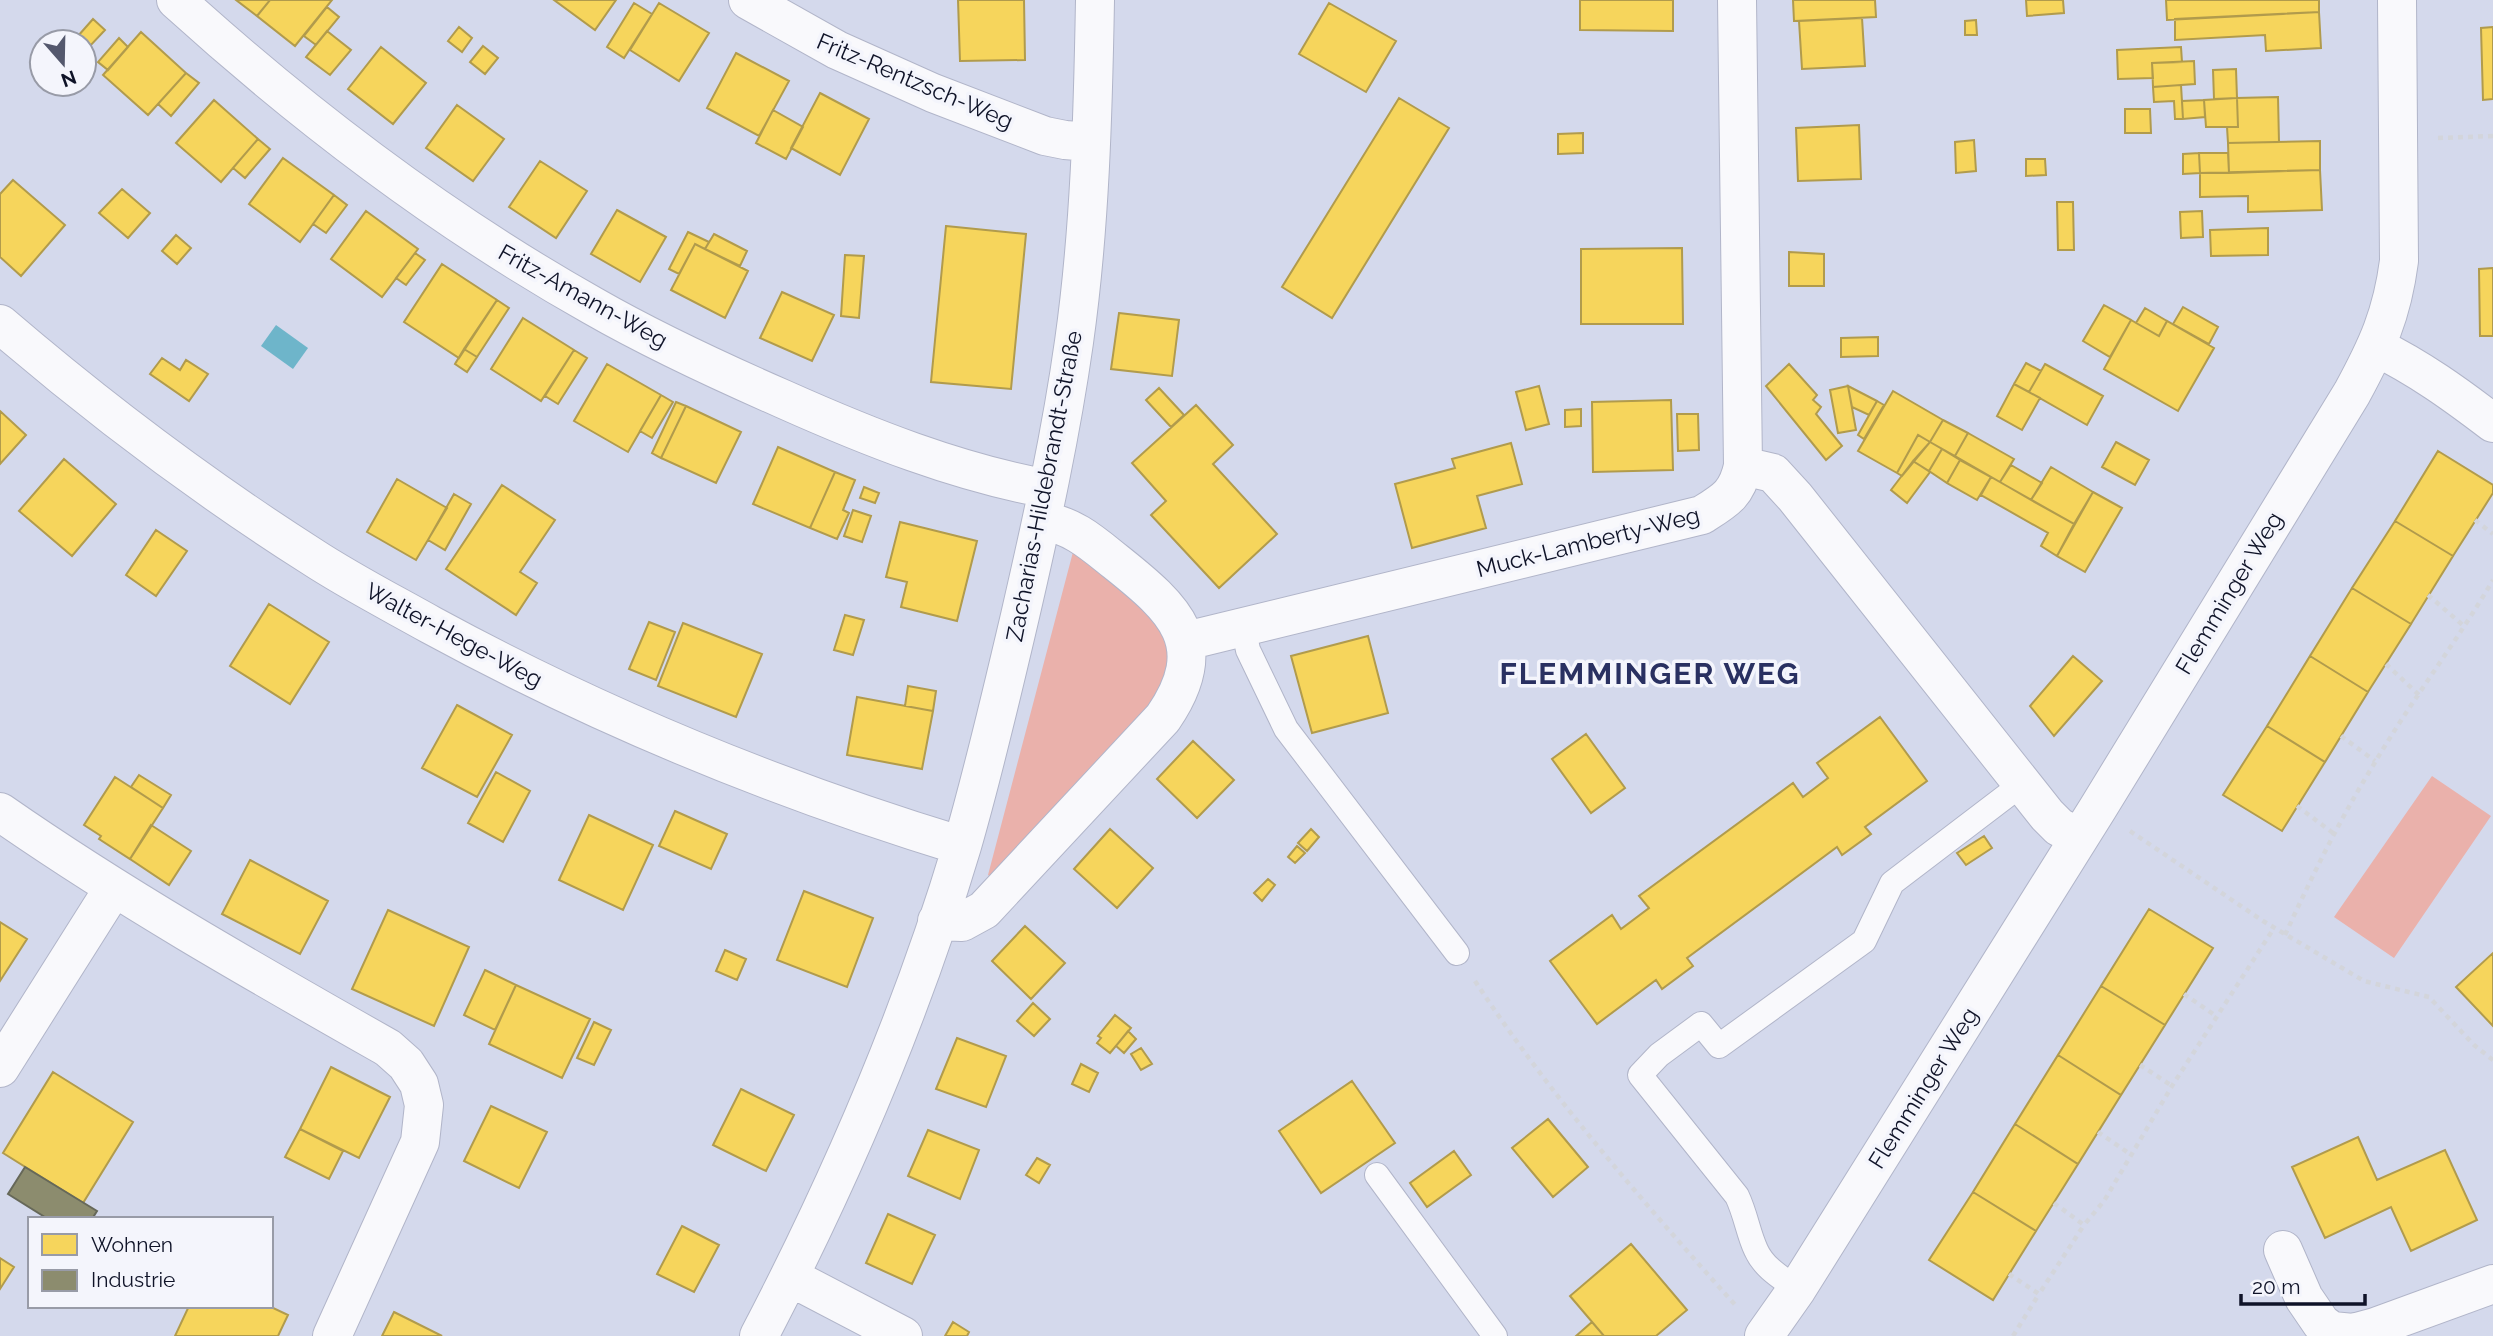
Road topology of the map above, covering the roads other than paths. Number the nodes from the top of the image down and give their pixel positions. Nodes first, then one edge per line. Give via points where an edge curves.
1 (176, 0) edge
2 (748, 0) edge
3 (1095, 0) edge
4 (1737, 0) edge
5 (2397, 0) edge
6 (1090, 142) junction
7 (0, 324) edge
8 (2376, 347) junction
9 (2493, 423) edge
10 (1743, 466) junction
11 (1045, 505) junction
12 (1243, 626) junction
13 (1186, 641) junction
14 (2022, 784) junction
15 (0, 812) edge
16 (2089, 823) junction
17 (962, 846) junction
18 (113, 889) junction
19 (937, 921) junction
20 (1457, 953) road end
21 (0, 1068) edge
22 (1377, 1175) dead end
23 (2283, 1250) dead end
24 (790, 1278) junction
25 (2493, 1284) edge
26 (1797, 1289) junction
27 (1754, 1326) edge
28 (332, 1336) edge
29 (760, 1336) edge
30 (902, 1336) edge
31 (1495, 1336) edge

1 - 11 street, Fritz-Amann-Weg via 303,109 389,175 470,232 594,307 726,374 848,428 993,478
2 - 6 street, Fritz-Rentzsch-Weg via 837,50 933,93 1045,136
3 - 6 street, Zacharias-Hildebrandt-Straße
4 - 10 street, Muck-Lamberty-Weg
5 - 8 street, Flemminger Weg via 2399,261 2393,302
6 - 11 street, Zacharias-Hildebrandt-Straße via 1074,341
7 - 17 street, Walter-Hege-Weg via 109,415 247,514 312,557 458,640 690,750
8 - 9 street via 2438,381
8 - 16 street, Flemminger Weg
10 - 12 street, Muck-Lamberty-Weg via 1728,499 1702,516
10 - 14 street via 1773,473 1795,497
11 - 13 street via 1061,524 1081,534 1141,582 1178,621
11 - 17 street, Zacharias-Hildebrandt-Straße
12 - 13 street, Muck-Lamberty-Weg
12 - 20 lane via 1248,650 1286,729
13 - 19 street via 1185,681 1163,718 984,910 962,922
14 - 16 street via 2059,827
14 - 26 lane via 1892,883 1864,941 1719,1046 1700,1024 1640,1075 1737,1196 1757,1253
15 - 18 street
16 - 26 street, Flemminger Weg
17 - 19 street, Zacharias-Hildebrandt-Straße
18 - 21 street
18 - 28 street via 388,1048 419,1084 424,1105 420,1142
19 - 24 street, Zacharias-Hildebrandt-Straße via 859,1129
22 - 31 lane
23 - 25 street via 2304,1298 2332,1331 2353,1333 2375,1327
24 - 29 street, Zacharias-Hildebrandt-Straße
24 - 30 street
26 - 27 street, Flemminger Weg

